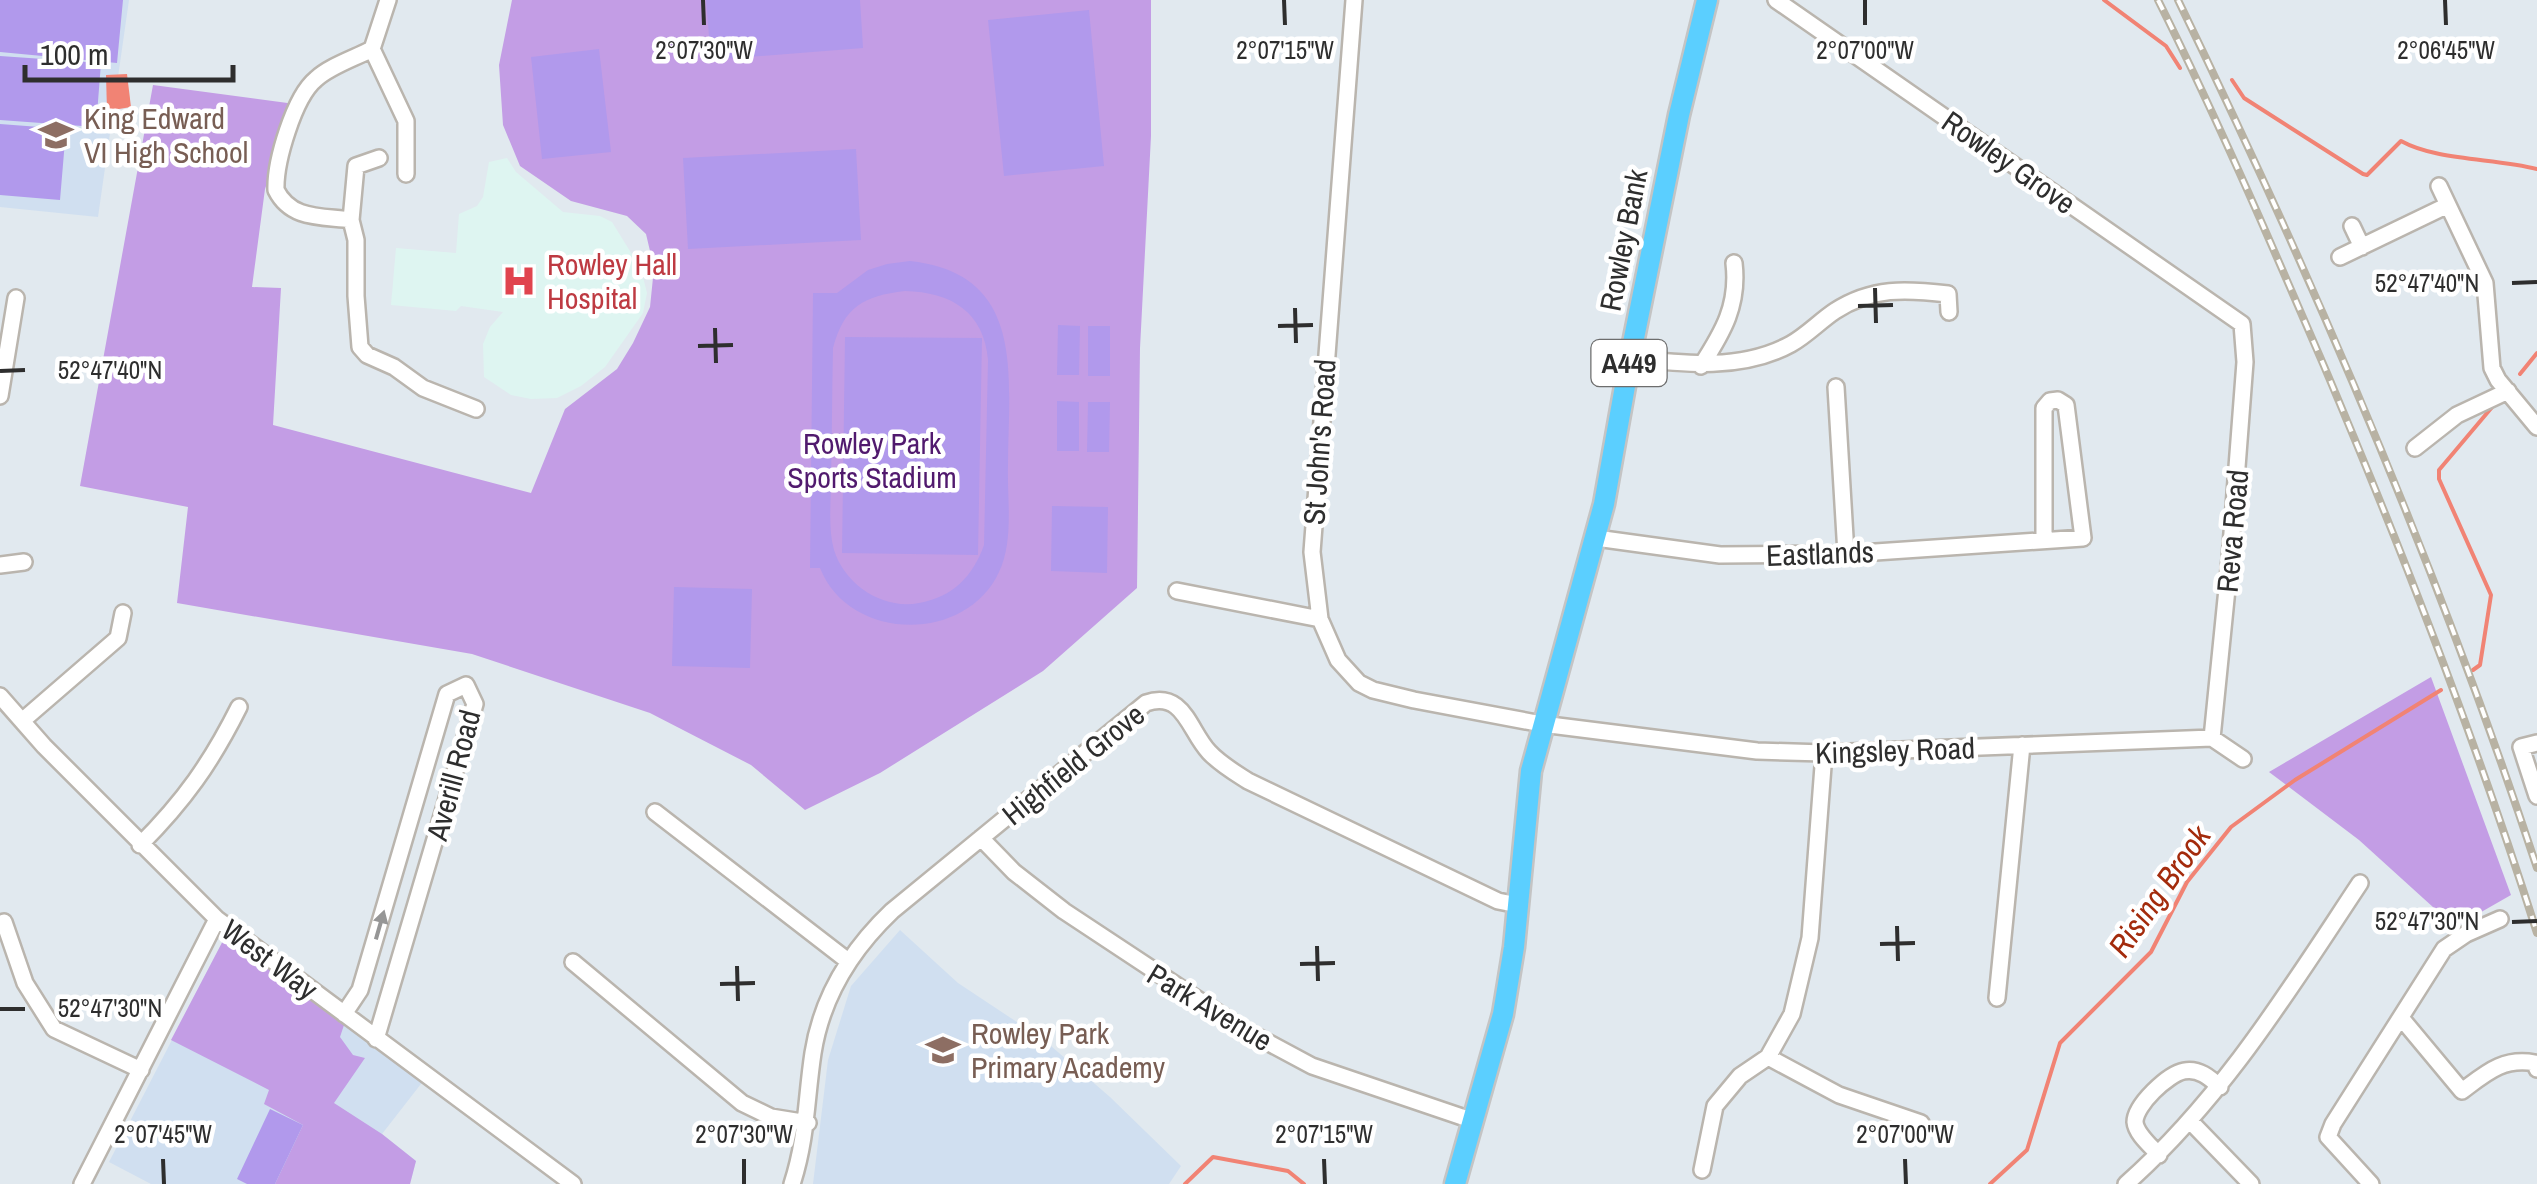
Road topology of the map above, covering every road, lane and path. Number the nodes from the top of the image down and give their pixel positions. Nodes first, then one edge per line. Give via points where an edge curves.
1 (388, 0) edge
2 (1354, 0) edge
3 (1708, 0) edge
4 (1776, 0) edge
5 (372, 49) junction
6 (379, 158) dead end
7 (406, 174) dead end
8 (2439, 186) dead end
9 (2448, 205) junction
10 (351, 220) junction
11 (2352, 226) dead end
12 (2362, 247) junction
13 (2340, 257) dead end
14 (1734, 263) dead end
15 (16, 298) dead end
16 (1949, 312) dead end
17 (6, 324) edge
18 (2242, 324) joint
19 (1630, 358) junction
20 (1701, 366) junction
21 (1836, 387) dead end
22 (2508, 391) junction
23 (0, 396) edge
24 (476, 409) dead end
25 (2537, 427) edge
26 (2416, 448) dead end
27 (1596, 538) junction
28 (2044, 540) junction
29 (1846, 554) junction
30 (24, 562) dead end
31 (0, 565) edge
32 (1177, 591) dead end
33 (123, 612) dead end
34 (1320, 619) junction
35 (0, 696) edge
36 (239, 707) dead end
37 (22, 720) junction
38 (1542, 724) junction
39 (2212, 738) junction
40 (2537, 743) edge
41 (2022, 746) junction
42 (1824, 753) junction
43 (2243, 759) dead end
44 (2537, 796) edge
45 (655, 812) dead end
46 (981, 838) junction
47 (140, 845) junction
48 (2360, 882) dead end
49 (1518, 905) junction
50 (217, 919) junction
51 (2500, 919) dead end
52 (4, 922) dead end
53 (848, 961) junction
54 (573, 962) dead end
55 (1998, 998) dead end
56 (344, 1014) junction
57 (2402, 1019) junction
58 (376, 1039) junction
59 (1768, 1057) junction
60 (2537, 1069) edge
61 (141, 1070) junction
62 (2220, 1086) junction
63 (1471, 1120) junction
64 (808, 1122) junction
65 (1921, 1122) dead end
66 (2191, 1122) junction
67 (2159, 1155) junction
68 (1702, 1170) dead end
69 (571, 1183) edge
70 (82, 1184) edge
71 (792, 1184) edge
72 (1455, 1184) edge
73 (2126, 1184) edge
74 (2251, 1184) edge
75 (2371, 1184) edge

1 - 5 street
2 - 34 street, St John's Road via 1312,524
3 - 19 highway, Rowley Bank / A449
4 - 18 street, Rowley Grove
5 - 7 street via 406,122
5 - 10 street via 316,78 299,103 276,175 276,190 290,210
6 - 10 street via 356,166
8 - 9 street
9 - 12 street
9 - 22 street via 2485,283 2492,368
10 - 24 street via 360,347 423,388
11 - 12 street
12 - 13 street
14 - 20 street via 1728,324
15 - 17 street
16 - 20 street via 1948,294 1874,292 1791,344
17 - 23 street
18 - 39 street, Reva Road via 2245,362
19 - 20 street
19 - 27 highway, Rowley Bank / A449
21 - 29 street
22 - 25 street
22 - 26 street via 2457,415
27 - 29 street, Eastlands via 1720,555
27 - 38 highway, Rowley Bank / A449
28 - 28 street, Eastlands via 2044,408 2058,400 2066,406 2083,538
28 - 29 street, Eastlands
30 - 31 street
32 - 34 street
33 - 37 street via 118,638
34 - 38 street, St John's Road via 1338,660 1372,690
35 - 37 street, West Way
36 - 47 street via 179,806
37 - 47 street, West Way
38 - 42 street, Kingsley Road via 1696,745
38 - 49 highway, A449
39 - 41 street, Kingsley Road
39 - 43 street
40 - 44 street via 2521,747
41 - 42 street, Kingsley Road
41 - 55 street
42 - 59 street via 1810,938 1792,1014
45 - 53 street
46 - 49 street, Highfield Grove via 1146,703 1162,700 1183,710 1212,755 1248,782
46 - 53 street, Highfield Grove via 892,911
46 - 63 street, Park Avenue via 1064,911 1241,1028 1312,1066
47 - 50 street, West Way
48 - 62 street
49 - 63 highway, A449 via 1503,1014
50 - 56 street, West Way
50 - 61 street
51 - 57 street via 2444,949
52 - 61 street via 25,983 54,1029
53 - 64 street, Highfield Grove via 818,1029
54 - 64 street via 742,1102 761,1114
56 - 58 street, West Way
56 -> 58 street, Averill Road via 360,990 447,694 466,685 476,704
57 - 60 street via 2462,1091 2509,1061
57 - 75 street via 2328,1137
58 - 69 street, West Way
59 - 65 street via 1839,1095
59 - 68 street via 1740,1076 1715,1106
61 - 70 street
62 - 66 street
62 - 67 street via 2187,1070 2139,1108 2137,1130
63 - 72 highway, A449
64 - 71 street, Highfield Grove
66 - 67 street
66 - 74 street
67 - 73 street

